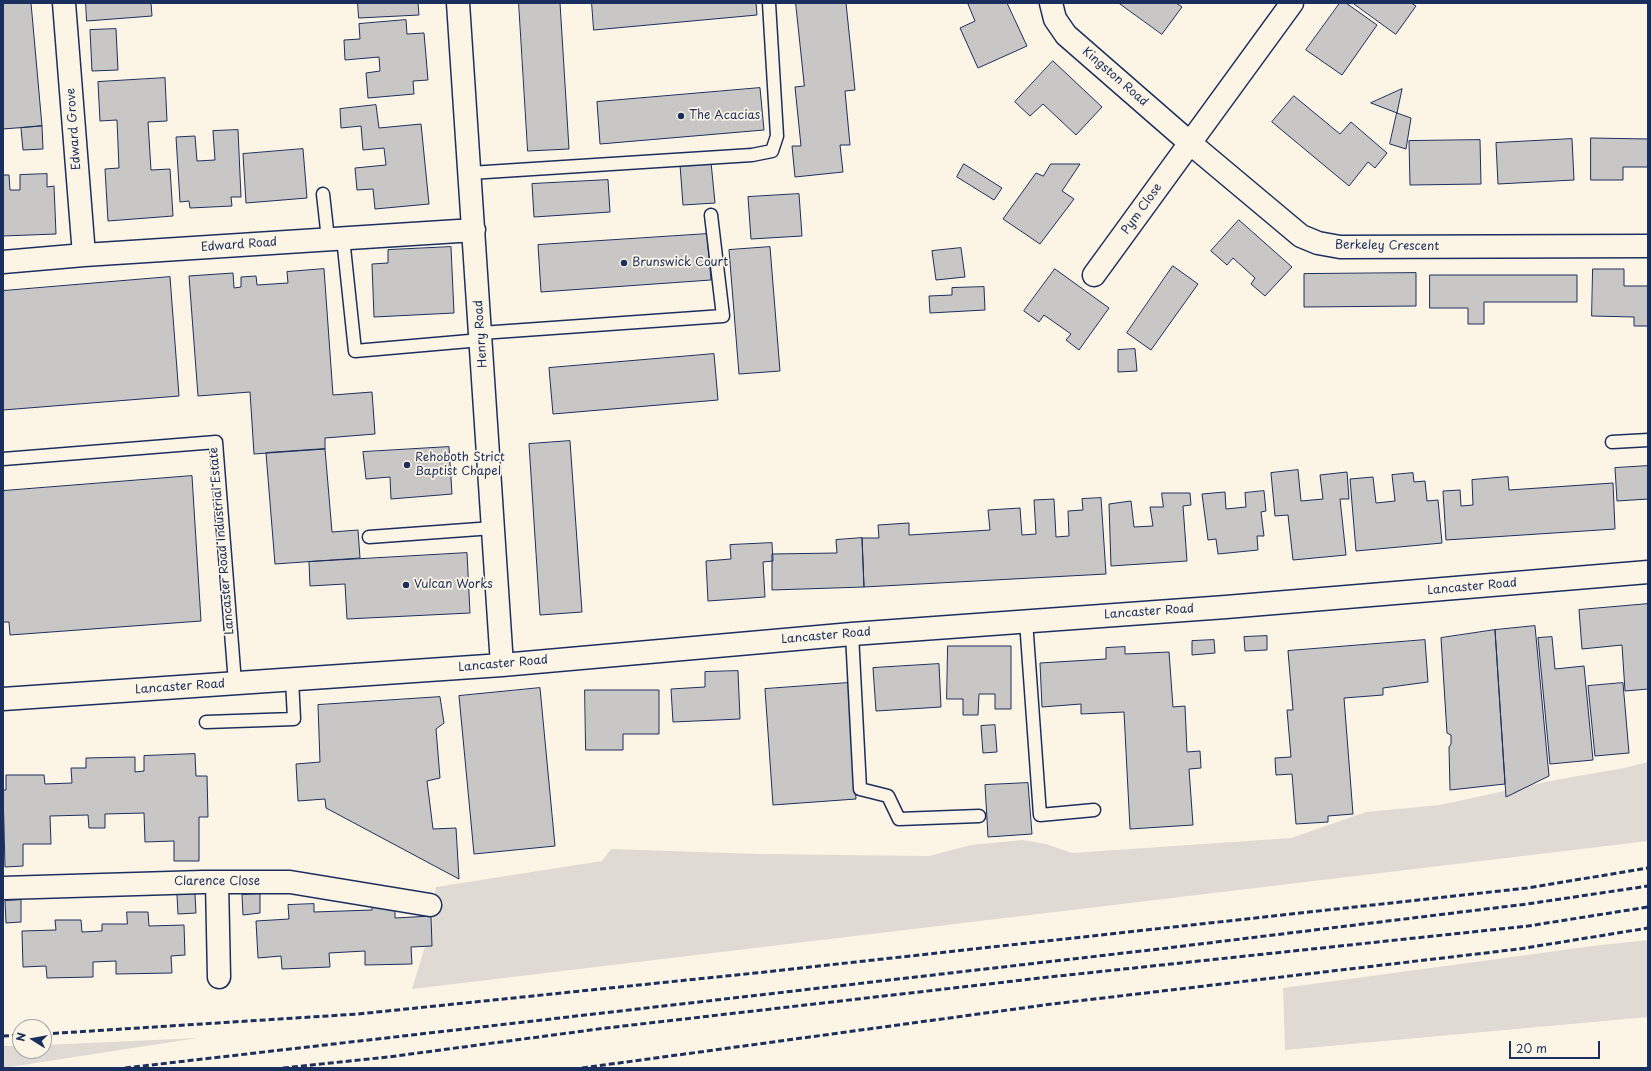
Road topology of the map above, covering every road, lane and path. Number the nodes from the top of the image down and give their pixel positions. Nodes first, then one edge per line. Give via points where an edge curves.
1 (64, 3) edge
2 (458, 3) edge
3 (769, 3) edge
4 (1051, 3) edge
5 (1292, 3) edge
6 (1190, 143) junction
7 (470, 173) junction
8 (324, 194) dead end
9 (712, 215) dead end
10 (474, 230) junction
11 (335, 239) junction
12 (1648, 246) edge
13 (84, 255) junction
14 (3, 262) edge
15 (1094, 275) dead end
16 (481, 336) junction
17 (1648, 440) edge
18 (1612, 442) dead end
19 (3, 459) edge
20 (493, 528) junction
21 (369, 537) dead end
22 (1648, 572) edge
23 (1026, 621) junction
24 (852, 634) junction
25 (502, 665) junction
26 (292, 680) junction
27 (235, 683) junction
28 (3, 699) edge
29 (206, 722) dead end
30 (1094, 810) dead end
31 (980, 816) dead end
32 (217, 882) junction
33 (3, 888) edge
34 (430, 905) dead end
35 (219, 977) dead end

1 - 13 street, Edward Grove
2 - 7 street, Henry Road
3 - 7 lane via 777,136 772,151 752,155
4 - 6 street, Kingston Road via 1055,19 1066,35
5 - 6 street
6 - 12 street, Berkeley Crescent via 1301,236 1318,244 1340,247
6 - 15 street, Pym Close
7 - 10 street, Henry Road
8 - 11 lane
9 - 16 lane via 723,316
10 - 11 street, Edward Road
10 - 16 street, Henry Road
11 - 13 street, Edward Road
11 - 16 lane via 355,351
13 - 14 street, Edward Road
16 - 20 street, Henry Road
17 - 18 lane
19 - 27 lane, Lancaster Road Industrial Estate via 216,442
20 - 21 lane
20 - 25 street, Henry Road
22 - 23 street, Lancaster Road
23 - 24 street, Lancaster Road
23 - 30 lane via 1040,815
24 - 25 street, Lancaster Road
24 - 31 lane via 860,789 888,796 900,819
25 - 26 street, Lancaster Road
26 - 27 street, Lancaster Road
26 - 29 lane via 294,719
27 - 28 street, Lancaster Road
32 - 33 street, Clarence Close
32 - 34 street, Clarence Close via 290,882
32 - 35 street

